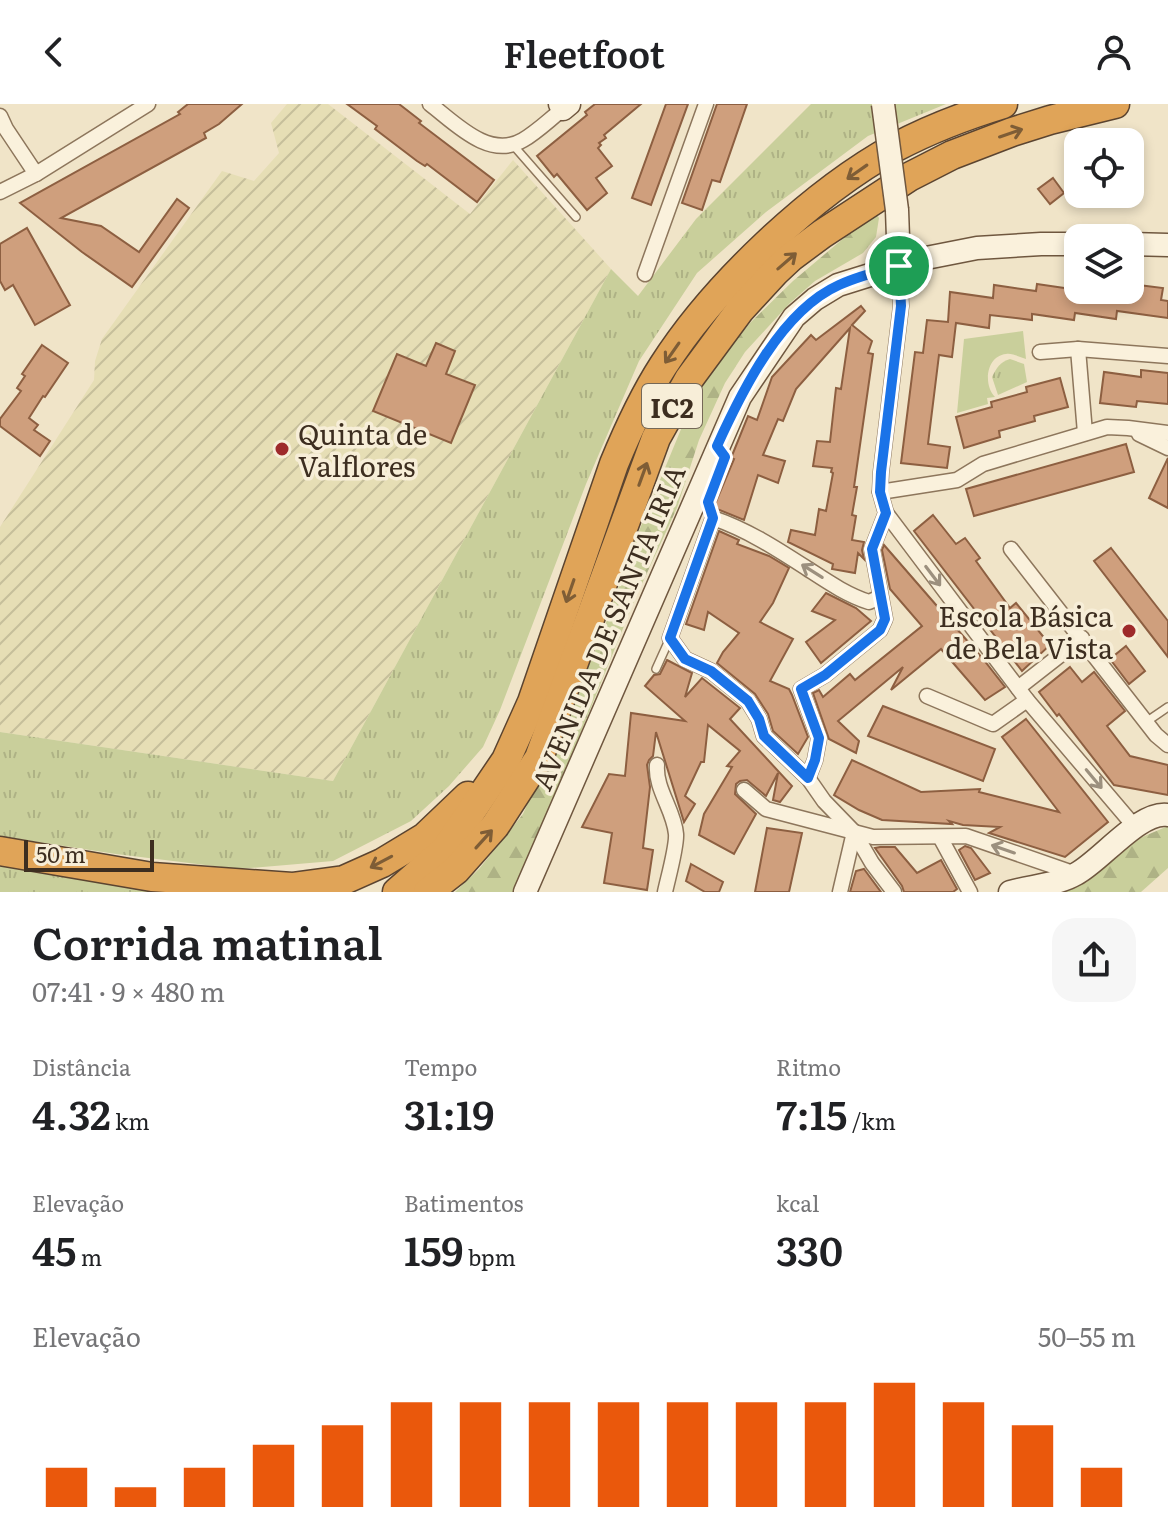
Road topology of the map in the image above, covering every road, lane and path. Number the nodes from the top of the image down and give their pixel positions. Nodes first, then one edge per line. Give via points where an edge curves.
1 (148, 104) edge
2 (430, 104) edge
3 (706, 104) edge
4 (883, 104) edge
5 (1003, 104) edge
6 (1115, 104) edge
7 (564, 106) edge
8 (0, 116) edge
9 (513, 145) junction
10 (36, 174) junction
11 (0, 192) edge
12 (576, 217) dead end
13 (1064, 244) edge
14 (1144, 244) edge
15 (1168, 245) edge
16 (899, 266) junction
17 (645, 274) dead end
18 (1078, 349) junction
19 (1040, 352) dead end
20 (1168, 356) edge
21 (1128, 428) junction
22 (1085, 433) junction
23 (1168, 433) edge
24 (717, 446) junction
25 (1168, 448) edge
26 (880, 492) junction
27 (886, 513) junction
28 (713, 518) junction
29 (1011, 549) dead end
30 (880, 597) junction
31 (1082, 638) junction
32 (674, 645) junction
33 (656, 669) dead end
34 (1022, 694) junction
35 (927, 696) dead end
36 (1168, 707) edge
37 (1146, 722) junction
38 (1168, 745) edge
39 (506, 760) junction
40 (657, 765) dead end
41 (808, 778) junction
42 (744, 790) dead end
43 (1164, 814) edge
44 (1135, 827) junction
45 (854, 832) junction
46 (940, 837) junction
47 (0, 851) edge
48 (1076, 874) junction
49 (397, 892) edge
50 (428, 892) edge
51 (525, 892) edge
52 (665, 892) edge
53 (840, 892) edge
54 (894, 892) edge
55 (970, 892) edge
56 (1010, 892) edge

1 - 10 street
2 - 9 street via 479,140
3 - 17 street
4 - 16 main road, bridge
5 -> 39 highway, IC2 via 924,133 855,172 782,230 682,339 623,441 532,702
50 -> 6 highway, IC2 via 495,826 539,758 656,438 716,339 750,299 808,243 933,164 1037,124
7 - 9 street
8 - 10 street
9 - 12 lane
10 - 11 street
13 - 16 main road, AVENIDA DE SANTA IRIA via 961,250
14 - 15 main road
16 - 24 main road, AVENIDA DE SANTA IRIA via 838,285 794,317 740,397
16 - 26 street via 901,306
18 - 19 street
18 - 20 street
18 - 22 street
21 - 22 street
21 - 23 street
21 - 25 street
22 - 26 street via 983,464 957,480
24 - 28 lane via 725,457 708,502
24 - 51 main road, AVENIDA DE SANTA IRIA
26 - 27 street
27 - 30 street via 872,549
27 -> 34 street
30 -> 28 street via 869,602 851,596 737,526
28 - 32 street
29 - 31 street
30 - 41 street via 885,619 880,630 801,689 819,738
31 - 34 street
31 - 37 street
32 - 33 lane
32 - 41 street via 685,659 711,671 748,701 764,736
34 - 35 street via 993,724
34 -> 44 street
36 - 37 lane
37 - 38 street
39 -> 47 highway via 425,837 344,880 292,887 152,877
39 - 49 highway, IC2 via 445,850
40 - 52 street via 676,834
41 - 45 street
42 - 45 street via 766,809
43 - 44 main road
44 - 48 main road
45 - 46 street
45 - 53 street
45 - 54 street
48 -> 46 street via 966,836
46 - 55 street
48 - 56 main road

